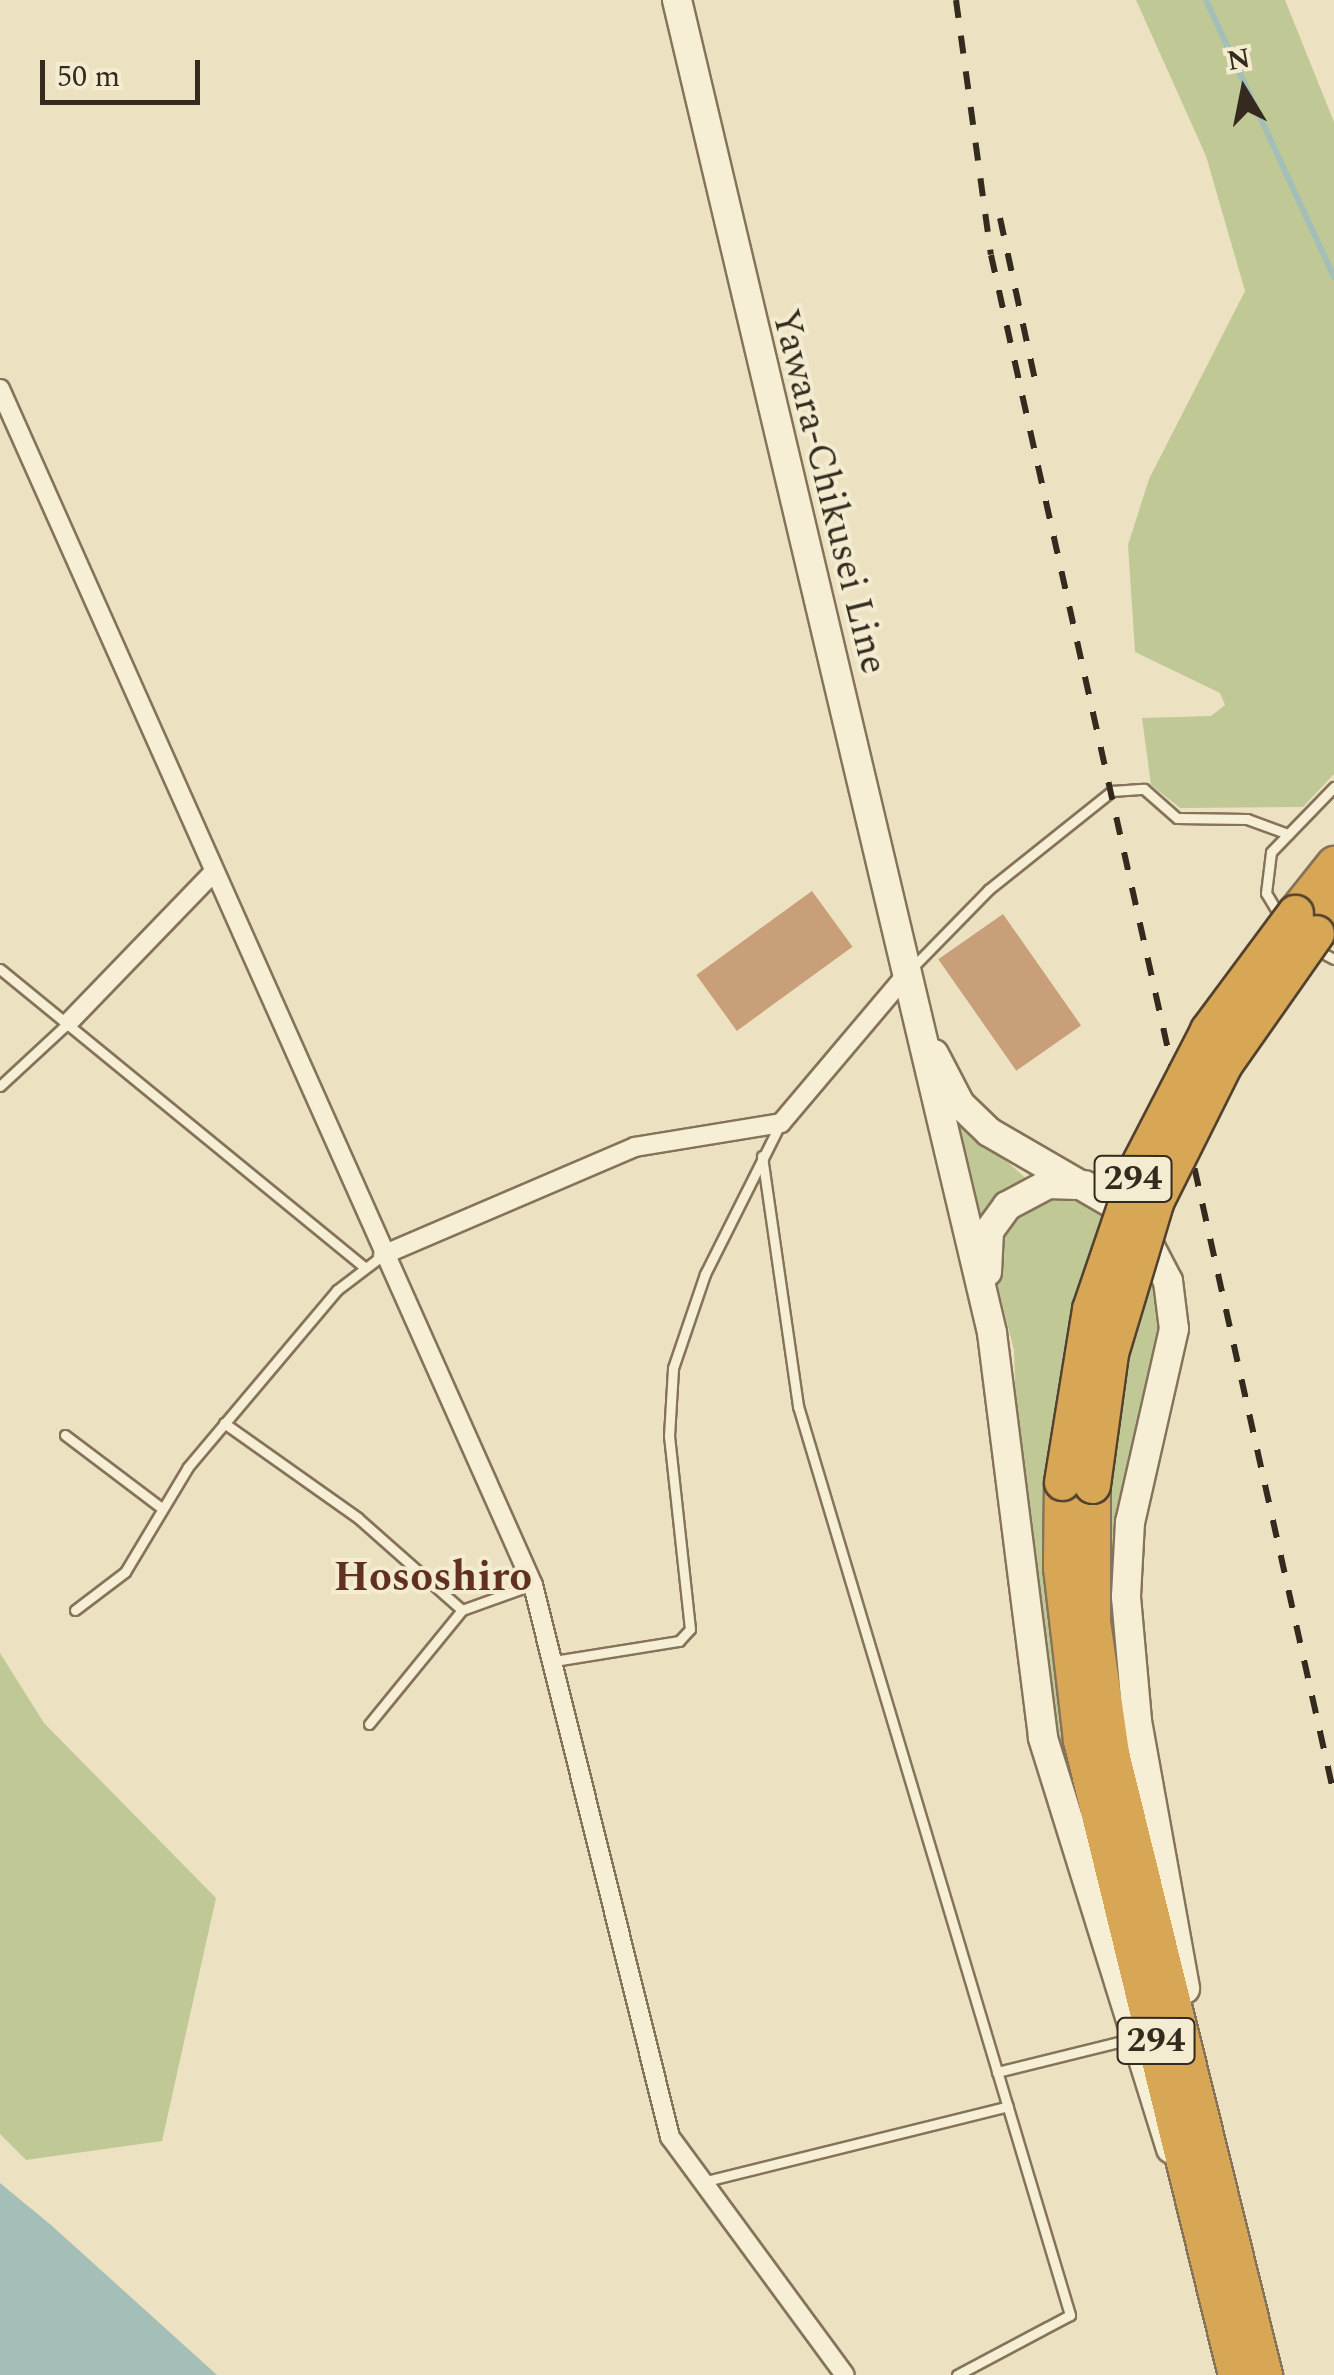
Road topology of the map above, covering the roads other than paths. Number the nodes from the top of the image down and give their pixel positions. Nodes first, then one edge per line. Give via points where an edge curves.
1 (677, 0) edge
2 (0, 389) edge
3 (1334, 787) edge
4 (1288, 834) junction
5 (1334, 864) edge
6 (212, 874) junction
7 (1320, 928) edge
8 (0, 969) edge
9 (910, 988) junction
10 (69, 1022) junction
11 (0, 1086) edge
12 (780, 1123) junction
13 (762, 1156) junction
14 (1093, 1187) junction
15 (384, 1255) junction
16 (363, 1266) junction
17 (992, 1334) junction
18 (224, 1423) junction
19 (65, 1435) dead end
20 (159, 1506) junction
21 (532, 1585) junction
22 (75, 1610) dead end
23 (462, 1610) junction
24 (554, 1661) junction
25 (368, 1724) dead end
26 (1156, 2037) junction
27 (997, 2072) junction
28 (1008, 2106) junction
29 (700, 2183) junction
30 (846, 2375) edge
31 (957, 2375) edge
32 (1236, 2375) edge
33 (1264, 2375) edge

1 - 9 main road, Yawara-Chikusei Line
2 - 6 street
3 - 4 lane
4 - 7 lane via 1271,852 1266,893 1296,934
4 - 9 lane via 1247,819 1165,816 1144,789 1102,795 988,890
5 - 7 highway, 294
6 - 10 street
6 - 15 street
7 - 26 highway, 294, bridge via 1224,1064 1156,1200 1077,1484
8 - 10 lane
9 - 12 street
9 - 14 main road via 960,1104 1002,1141
9 - 17 main road
10 - 11 lane
10 - 16 lane
12 - 13 lane
12 - 15 street via 635,1146
13 - 24 lane via 705,1274 674,1368 669,1436 690,1629 679,1642
13 - 27 lane via 798,1406
14 - 17 main road via 1036,1188 995,1219 985,1246
14 - 26 main road via 1139,1223 1174,1311 1130,1522 1126,1597 1138,1721 1187,1998
15 - 16 lane
15 - 21 street
16 - 18 lane
17 - 26 main road via 1042,1738
18 - 20 lane
18 - 23 lane via 358,1518
19 - 20 lane
20 - 22 lane via 125,1572
21 - 23 lane
21 - 24 street
23 - 25 lane
24 - 29 street via 651,2084 670,2137
26 - 27 lane
26 - 32 highway, 294
26 - 33 highway, 294
27 - 28 lane
28 - 29 lane
28 - 31 lane via 1070,2315
29 - 30 street

